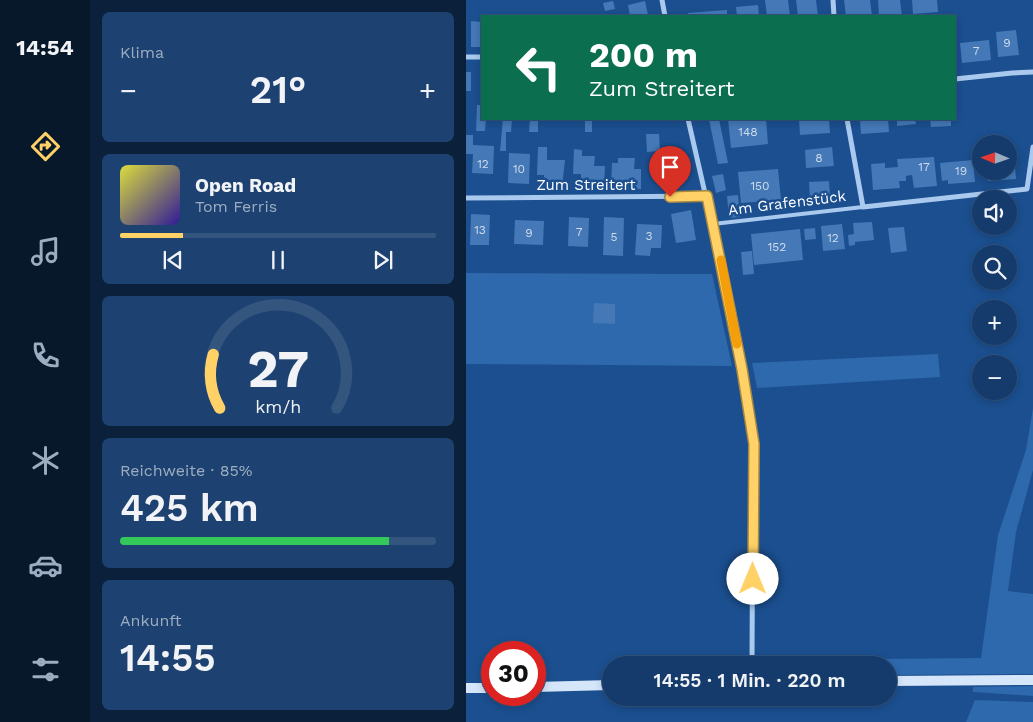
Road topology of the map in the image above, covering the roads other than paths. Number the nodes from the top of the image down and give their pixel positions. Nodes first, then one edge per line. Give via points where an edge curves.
1 (662, 0) edge
2 (833, 0) edge
3 (665, 15) edge
4 (834, 15) edge
5 (466, 57) edge
6 (481, 57) edge
7 (1033, 72) edge
8 (956, 79) edge
9 (688, 120) edge
10 (847, 120) edge
11 (1033, 147) edge
12 (707, 196) junction
13 (466, 198) edge
14 (864, 207) junction
15 (713, 224) junction
16 (752, 656) edge
17 (1033, 680) edge
18 (897, 681) edge
19 (602, 685) edge
20 (546, 687) edge
21 (466, 688) edge
22 (481, 688) edge

1 - 3 street
2 - 4 street
5 - 6 street
7 - 8 street
9 - 12 street
10 - 14 street, Am Grafenstück
11 - 14 street, Am Grafenstück via 1027,188
12 - 13 street, Zum Streitert
12 - 15 street
14 - 15 lane, Am Grafenstück
15 - 16 street via 754,444
17 - 18 main road
19 - 20 main road
21 - 22 main road

